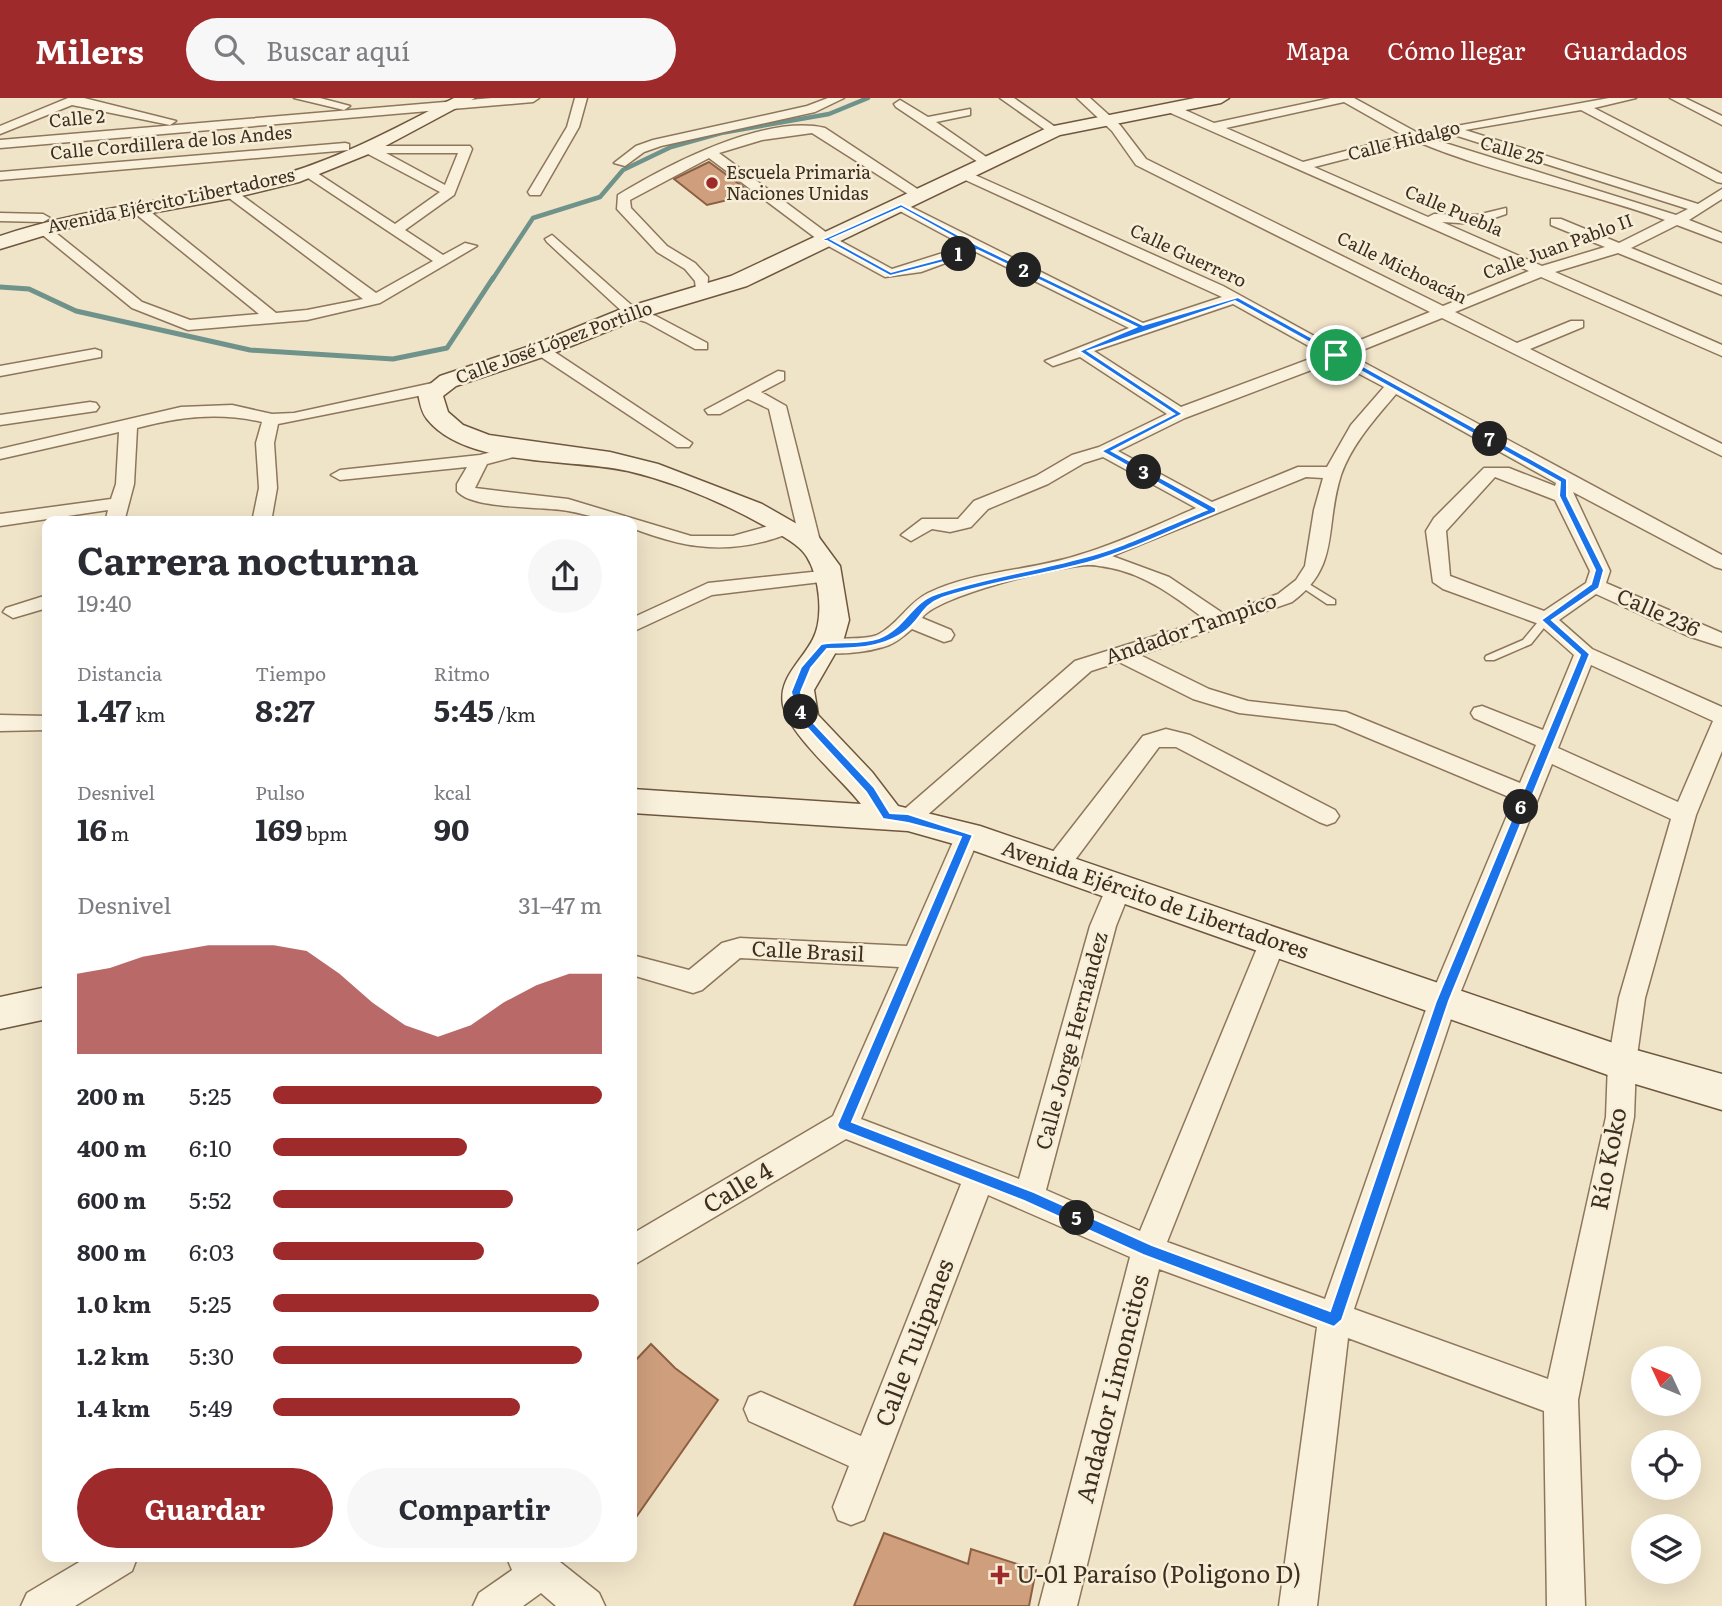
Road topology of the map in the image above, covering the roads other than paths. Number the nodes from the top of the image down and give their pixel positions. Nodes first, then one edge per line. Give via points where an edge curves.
1 (300, 98) edge
2 (533, 98) edge
3 (582, 98) edge
4 (838, 98) edge
5 (1006, 98) edge
6 (1083, 98) edge
7 (1221, 98) edge
8 (1346, 98) edge
9 (1630, 98) edge
10 (1676, 98) edge
11 (74, 99) edge
12 (1608, 100) edge
13 (461, 101) edge
14 (900, 104) dead end
15 (1582, 106) junction
16 (1170, 108) junction
17 (966, 112) dead end
18 (368, 113) junction
19 (430, 116) junction
20 (1106, 119) junction
21 (925, 121) junction
22 (1722, 121) edge
23 (196, 127) junction
24 (1213, 127) junction
25 (1448, 129) junction
26 (0, 130) edge
27 (1055, 131) junction
28 (1414, 138) junction
29 (0, 144) edge
30 (345, 147) junction
31 (368, 148) junction
32 (708, 151) junction
33 (620, 163) dead end
34 (989, 163) junction
35 (1302, 166) junction
36 (306, 172) junction
37 (966, 175) junction
38 (0, 176) edge
39 (1722, 179) edge
40 (228, 192) junction
41 (449, 192) junction
42 (535, 192) dead end
43 (1722, 193) edge
44 (911, 201) junction
45 (137, 208) junction
46 (1700, 209) junction
47 (1500, 211) dead end
48 (0, 217) edge
49 (1678, 220) junction
50 (1427, 221) junction
51 (1556, 222) dead end
52 (42, 223) junction
53 (397, 230) junction
54 (0, 232) edge
55 (1722, 238) edge
56 (552, 239) dead end
57 (826, 239) junction
58 (0, 243) edge
59 (470, 246) dead end
60 (977, 247) junction
61 (1621, 247) junction
62 (442, 261) junction
63 (1542, 271) junction
64 (1722, 289) edge
65 (702, 294) junction
66 (1236, 298) junction
67 (375, 300) junction
68 (1443, 310) junction
69 (632, 313) junction
70 (274, 319) junction
71 (1577, 324) dead end
72 (1142, 328) junction
73 (701, 346) dead end
74 (1519, 348) junction
75 (541, 350) junction
76 (1082, 351) junction
77 (1722, 351) edge
78 (96, 355) dead end
79 (1336, 355) junction
80 (1053, 361) dead end
81 (0, 370) edge
82 (778, 376) dead end
83 (1394, 386) junction
84 (436, 387) junction
85 (747, 392) junction
86 (90, 407) dead end
87 (714, 410) dead end
88 (1180, 414) junction
89 (272, 419) junction
90 (0, 420) edge
91 (128, 424) junction
92 (683, 443) dead end
93 (519, 450) junction
94 (1105, 451) junction
95 (1722, 451) edge
96 (0, 454) edge
97 (480, 460) junction
98 (1333, 473) junction
99 (340, 475) dead end
100 (1564, 488) junction
101 (121, 503) junction
102 (1213, 510) junction
103 (116, 516) edge
104 (262, 516) edge
105 (608, 516) edge
106 (0, 520) edge
107 (637, 524) edge
108 (786, 527) junction
109 (911, 535) dead end
110 (810, 541) junction
111 (1086, 560) junction
112 (1722, 563) edge
113 (831, 576) junction
114 (1304, 584) junction
115 (1595, 586) junction
116 (1331, 602) dead end
117 (42, 603) edge
118 (13, 612) dead end
119 (1546, 620) junction
120 (911, 621) junction
121 (1223, 622) junction
122 (637, 624) edge
123 (944, 635) dead end
124 (1722, 640) edge
125 (824, 646) junction
126 (1121, 654) junction
127 (1585, 654) junction
128 (1490, 658) dead end
129 (1482, 713) dead end
130 (1722, 716) edge
131 (0, 723) edge
132 (42, 723) edge
133 (1722, 724) edge
134 (1546, 746) junction
135 (1526, 795) junction
136 (637, 801) edge
137 (1685, 815) junction
138 (1327, 816) dead end
139 (897, 818) junction
140 (968, 835) junction
141 (1057, 865) junction
142 (1119, 886) junction
143 (1273, 941) junction
144 (916, 957) junction
145 (637, 966) edge
146 (1443, 1001) junction
147 (42, 1004) edge
148 (0, 1013) edge
149 (1622, 1063) junction
150 (1722, 1092) edge
151 (844, 1125) junction
152 (979, 1178) junction
153 (1029, 1197) junction
154 (637, 1248) edge
155 (1148, 1250) junction
156 (1334, 1320) junction
157 (1561, 1400) junction
158 (761, 1409) dead end
159 (870, 1458) junction
160 (851, 1507) dead end
161 (112, 1562) edge
162 (534, 1564) edge
163 (40, 1606) edge
164 (492, 1606) edge
165 (586, 1606) edge
166 (1058, 1606) edge
167 (1298, 1606) edge
168 (1566, 1606) edge

1 - 18 street
2 - 13 street, Calle 2
3 - 42 street via 573,127
4 - 33 street via 811,109 657,143
5 - 27 street
6 - 20 street, Calle Michoacán
7 - 16 street, Calle José López Portillo
8 - 24 street
8 - 28 street, Calle 25
9 - 12 street, Calle Hidalgo
10 - 22 street
11 - 23 street
11 - 26 street
12 - 15 street, Calle Hidalgo
13 - 18 street, Calle 2
13 - 19 street
14 - 21 street
15 - 25 street, Calle Hidalgo
15 - 39 street
16 - 20 street, Calle José López Portillo
16 - 24 street, Calle Puebla
17 - 21 street
18 - 23 street, Calle 2
19 - 30 street, Avenida Ejército Libertadores
19 - 31 street, Avenida Ejército Libertadores
20 - 27 street, Calle José López Portillo
20 - 68 street, Calle Michoacán via 1140,162
21 - 34 street
23 - 29 street, Calle 2
24 - 35 street, Calle Puebla
25 - 28 street, Calle Hidalgo
25 - 46 street
27 - 34 street, Calle José López Portillo
28 - 35 street, Calle Hidalgo
28 - 49 street, Calle 25
30 - 38 street, Calle Cordillera de los Andes
30 - 52 street, Avenida Ejército Libertadores via 255,180
31 - 36 street, Avenida Ejército Libertadores
31 - 41 street
31 - 41 street via 465,148
32 - 44 street via 802,130 821,131
32 - 57 street
32 - 65 street via 623,198 624,209 662,249 703,280
34 - 37 street, Calle José López Portillo
35 - 50 street, Calle Puebla
36 - 40 street, Avenida Ejército Libertadores
36 - 53 street
37 - 44 street, Calle José López Portillo
37 - 66 street, Calle Guerrero
40 - 45 street, Avenida Ejército Libertadores
40 - 67 street
41 - 53 street
43 - 46 street, Calle Juan Pablo II
44 - 57 street, Calle José López Portillo
44 - 60 street
45 - 52 street, Avenida Ejército Libertadores
45 - 70 street
46 - 49 street, Calle Juan Pablo II
47 - 50 street via 1486,218
48 - 52 street
49 - 55 street, Calle 25
49 - 61 street, Calle Juan Pablo II
50 - 63 street, Calle Puebla
51 - 61 street
52 - 54 street, Avenida Ejército Libertadores
52 - 58 street, Avenida Ejército Libertadores
52 - 70 street via 117,292 157,315 188,325
53 - 62 street
56 - 69 street
57 - 60 street via 890,274
57 - 65 street, Calle José López Portillo
59 - 62 street
60 - 72 street
61 - 63 street, Calle Juan Pablo II
61 - 64 street
62 - 67 street
63 - 68 street, Calle Juan Pablo II
63 - 77 street, Calle Puebla
65 - 69 street, Calle José López Portillo
66 - 72 street
66 - 79 street, Calle Guerrero
67 - 70 street
68 - 74 street, Calle Michoacán
68 - 79 street, Calle Juan Pablo II
69 - 73 street
69 - 75 street, Calle José López Portillo
71 - 74 street
72 - 76 street
74 - 95 street, Calle Michoacán
75 - 84 street, Calle José López Portillo
75 - 92 street
76 - 80 street
76 - 88 street
78 - 81 street
79 - 83 street, Calle Guerrero
79 - 88 street, Calle Juan Pablo II
82 - 85 street
83 - 98 street via 1357,429
83 - 100 street, Calle Guerrero
84 - 89 street
84 - 93 street, Calle José López Portillo via 429,406 443,423
85 - 87 street
85 - 110 street via 777,407
86 - 90 street
88 - 94 street, Calle Juan Pablo II
89 - 91 street via 232,410 180,412
89 - 104 street via 263,447 268,485
91 - 96 street
91 - 101 street
93 - 97 street
93 - 108 street, Calle José López Portillo via 630,463
94 - 102 street
94 - 109 street via 981,505 964,523 929,523
97 - 99 street
97 - 105 street via 466,491 568,505
98 - 102 street via 1304,471
98 - 114 street via 1315,566
100 - 112 street, Calle Guerrero
100 - 115 street via 1600,570
100 - 119 street via 1493,469 1436,531 1440,578
101 - 103 street
101 - 106 street
102 - 111 street
107 - 108 street via 681,540 710,541 755,538
108 - 110 street, Calle José López Portillo
110 - 113 street, Calle José López Portillo
111 - 120 street via 1009,575 936,597 919,607
111 - 121 street via 1119,561 1149,573
113 - 122 street via 708,589
113 - 125 street, Calle José López Portillo via 834,625
114 - 116 lane
114 - 121 street, Andador Tampico via 1285,597
115 - 119 street
115 - 124 street, Calle 236
117 - 118 street
119 - 127 street
119 - 128 lane via 1527,642
120 - 123 street
120 - 125 street via 884,640
121 - 126 street, Andador Tampico
125 - 139 street, Calle José López Portillo via 806,667 796,692 802,717
126 - 135 street via 1201,694 1235,704 1338,717
126 - 139 street, Andador Tampico via 1083,666
127 - 130 street
127 - 134 street
129 - 134 street
131 - 132 street
133 - 137 street, Río Koko
134 - 135 street
134 - 137 street
135 - 146 street
136 - 139 street, Avenida Ejército de Libertadores
137 - 149 street, Río Koko via 1632,998
138 - 141 street via 1182,740 1166,737 1151,741
139 - 140 street, Avenida Ejército de Libertadores
140 - 141 street, Avenida Ejército de Libertadores
140 - 144 street
141 - 142 street, Avenida Ejército de Libertadores
142 - 143 street, Avenida Ejército de Libertadores
142 - 153 street, Calle Jorge Hernández via 1103,926
143 - 146 street, Avenida Ejército de Libertadores
143 - 155 street, Andador Limoncitos
144 - 145 street, Calle Brasil via 740,948 731,950 693,982
144 - 151 street
146 - 149 street, Avenida Ejército de Libertadores
146 - 156 street
147 - 148 street
149 - 150 street, Avenida Ejército de Libertadores
149 - 157 street, Río Koko via 1620,1117
151 - 152 street
151 - 154 street, Calle 4
152 - 153 street
152 - 159 street, Calle Tulipanes
153 - 155 street
155 - 156 street
155 - 166 street, Andador Limoncitos
156 - 157 street
156 - 167 street
157 - 168 street, Río Koko
158 - 159 street
159 - 160 street, Calle Tulipanes
161 - 163 street
162 - 164 street
162 - 165 street

